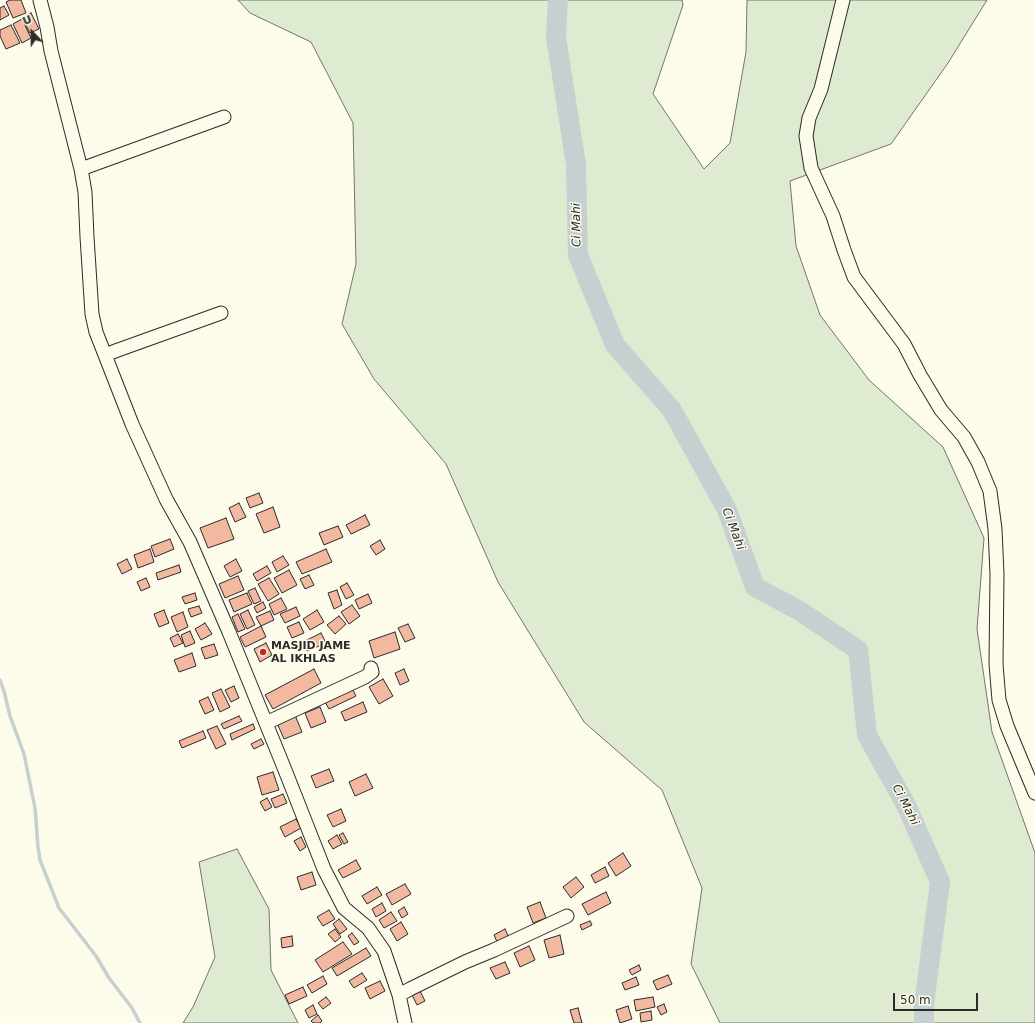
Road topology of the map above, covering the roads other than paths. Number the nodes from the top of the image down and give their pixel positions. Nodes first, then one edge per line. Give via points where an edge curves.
1 (40, 0) edge
2 (843, 0) edge
3 (224, 117) dead end
4 (81, 169) junction
5 (221, 312) dead end
6 (105, 354) junction
7 (371, 668) dead end
8 (266, 723) junction
9 (1035, 793) edge
10 (567, 916) dead end
11 (399, 995) junction
12 (405, 1023) edge

1 - 4 street
2 - 9 street via 821,89 809,118 806,136 811,168 833,216 854,277 904,344 941,410 964,437 990,491 997,574 998,700
3 - 4 street
4 - 6 street via 85,192 92,314
5 - 6 street
6 - 8 street via 132,424 166,499 190,542
7 - 8 street via 372,672 365,677
8 - 11 street via 329,880 344,908 368,928 384,951
10 - 11 street
11 - 12 street

